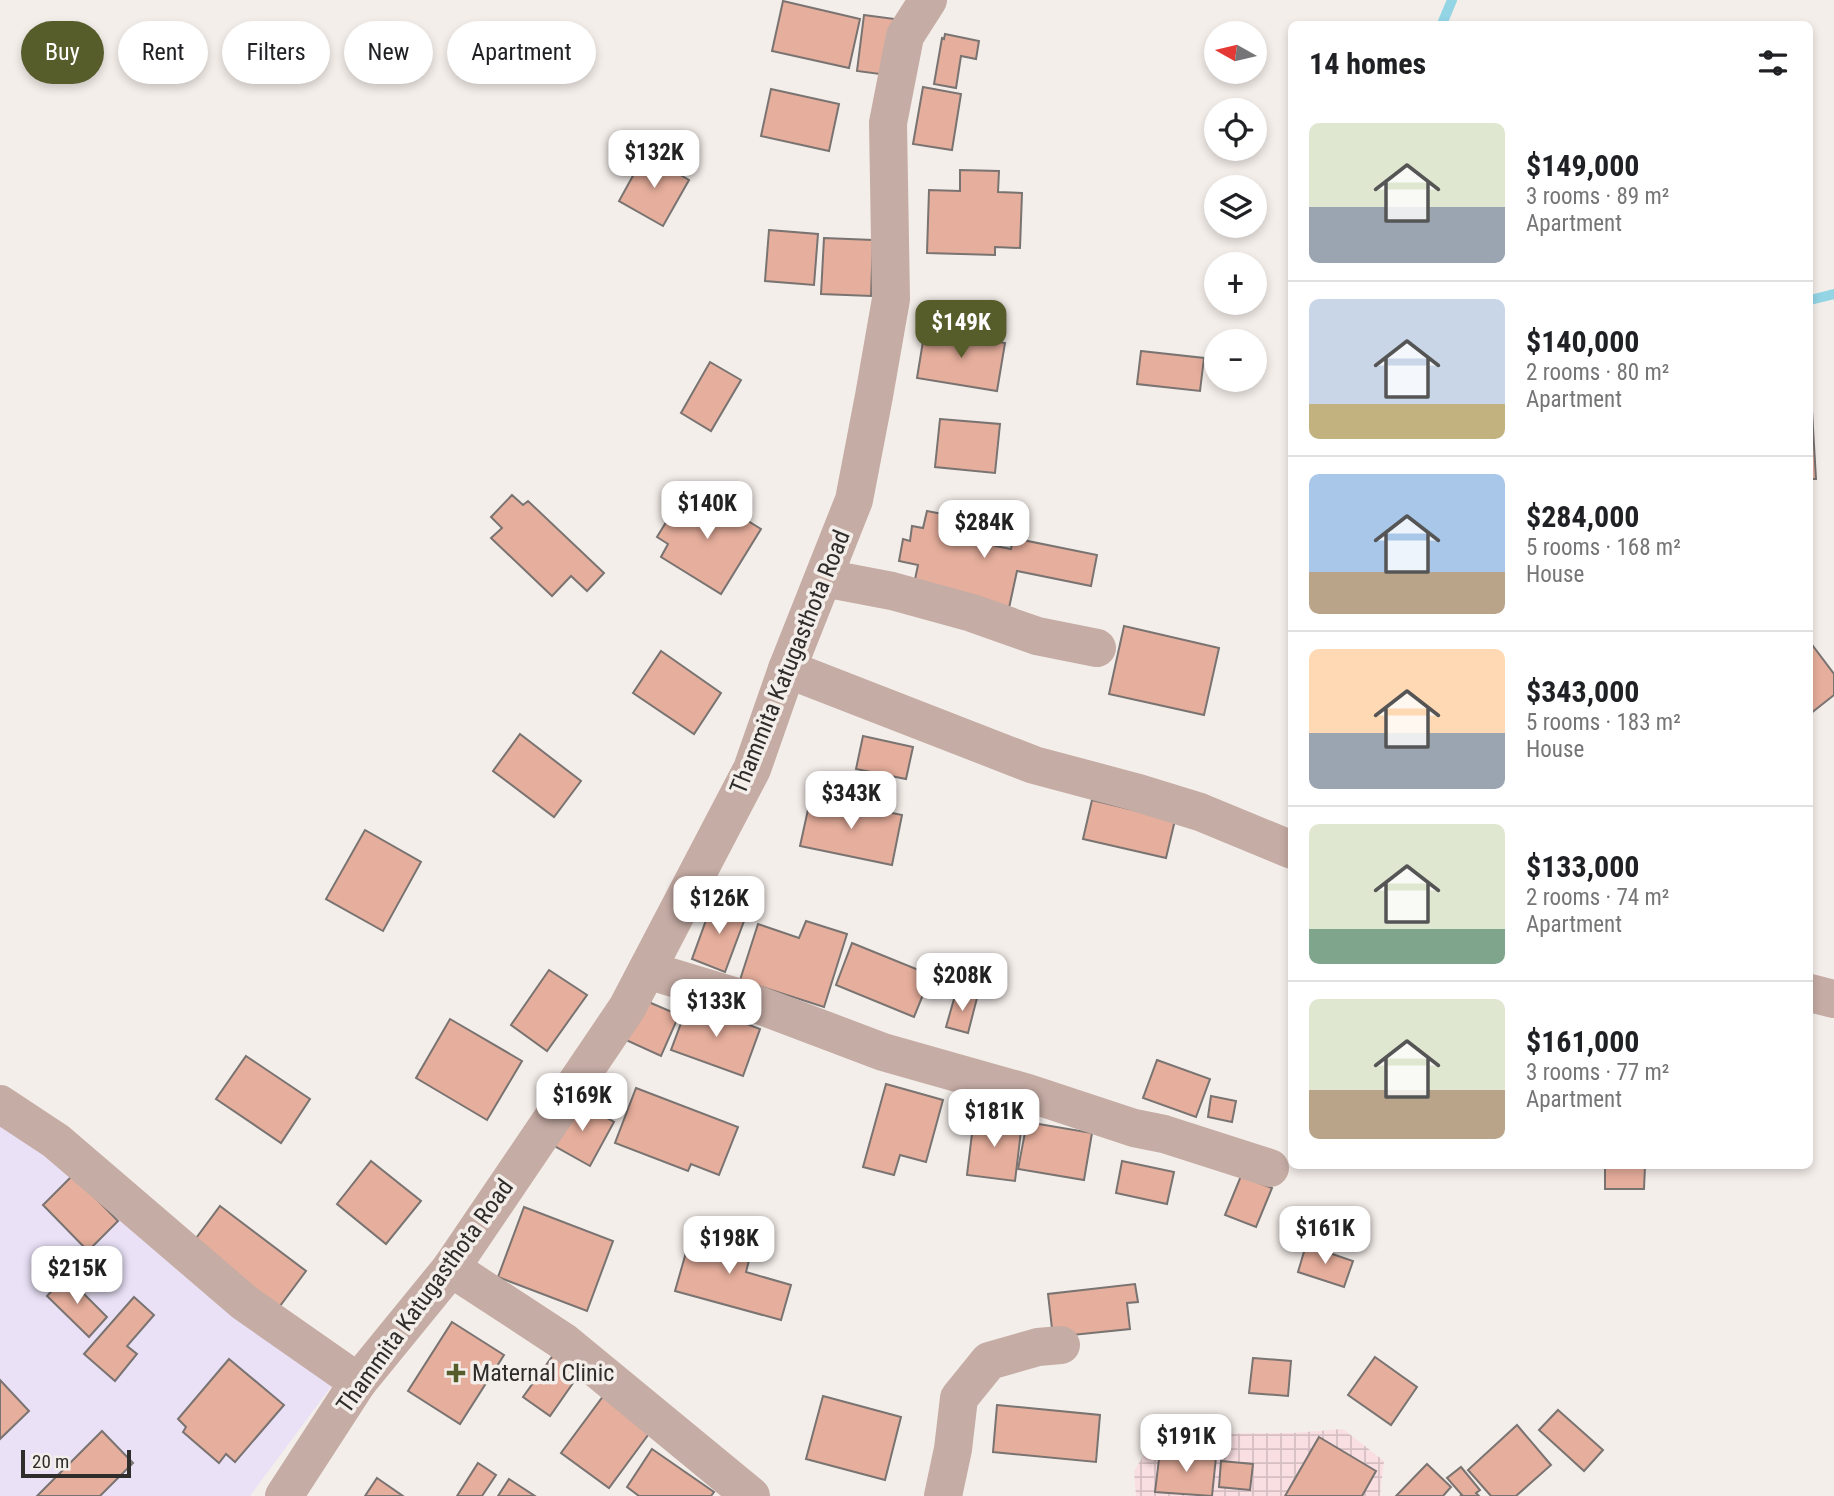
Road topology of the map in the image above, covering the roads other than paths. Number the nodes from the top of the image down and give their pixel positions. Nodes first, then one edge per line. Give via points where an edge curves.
1 (928, 0) edge
2 (824, 578) junction
3 (1097, 648) dead end
4 (787, 669) junction
5 (1288, 848) edge
6 (647, 970) junction
7 (1813, 994) edge
8 (1834, 999) edge
9 (0, 1104) edge
10 (1270, 1168) dead end
11 (451, 1268) junction
12 (1061, 1345) dead end
13 (358, 1382) junction
14 (284, 1496) edge
15 (751, 1496) edge
16 (943, 1496) edge

1 - 2 street, Thammita Katugasthota Road via 905,36 888,123 891,299 854,500
2 - 3 street via 892,591 1037,636
2 - 4 street, Thammita Katugasthota Road
4 - 5 street via 1034,765 1200,812
4 - 6 street, Thammita Katugasthota Road via 752,769
6 - 10 street via 740,998 883,1052
6 - 11 street, Thammita Katugasthota Road via 627,1008
7 - 8 street
9 - 13 street via 56,1141 245,1303
11 - 13 street, Thammita Katugasthota Road
11 - 15 street via 564,1342
12 - 16 street via 989,1361 960,1398
13 - 14 street, Thammita Katugasthota Road

